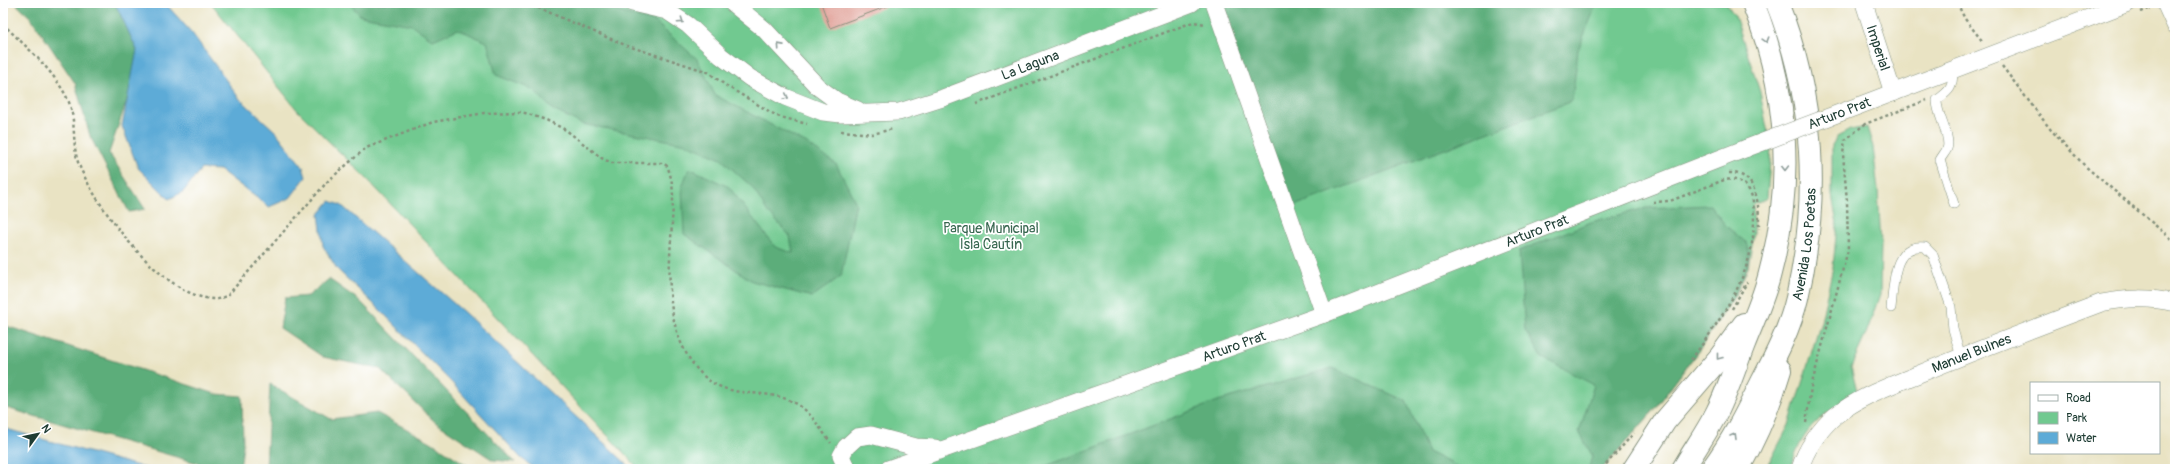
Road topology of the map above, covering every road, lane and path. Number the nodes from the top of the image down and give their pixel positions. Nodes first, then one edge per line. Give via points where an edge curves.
1 (527, 3) edge
2 (632, 3) edge
3 (732, 3) edge
4 (1192, 3) edge
5 (1214, 3) edge
6 (1753, 3) edge
7 (1777, 3) edge
8 (1864, 3) edge
9 (1956, 3) edge
10 (2128, 3) edge
11 (2165, 3) edge
12 (3, 24) edge
13 (1211, 25) dead end
14 (2175, 25) edge
15 (1993, 54) junction
16 (1953, 70) junction
17 (1948, 92) junction
18 (1893, 93) junction
19 (971, 106) dead end
20 (864, 112) junction
21 (815, 126) dead end
22 (837, 131) dead end
23 (872, 134) dead end
24 (1728, 174) dead end
25 (1660, 203) dead end
26 (1954, 204) dead end
27 (1759, 236) dead end
28 (2175, 242) edge
29 (1749, 276) dead end
30 (1796, 299) junction
31 (2175, 303) edge
32 (1760, 304) junction
33 (1891, 308) dead end
34 (1732, 310) dead end
35 (1324, 314) junction
36 (1723, 322) dead end
37 (1961, 357) junction
38 (1690, 362) dead end
39 (1693, 365) dead end
40 (1806, 426) dead end
41 (1635, 432) dead end
42 (942, 448) junction
43 (844, 462) edge
44 (888, 469) edge
45 (1602, 469) edge
46 (1634, 469) edge
47 (1683, 469) edge
48 (1712, 469) edge
49 (1738, 469) edge
50 (1800, 469) edge

1 - 21 path via 625,45 708,72 777,116
2 -> 20 street, La Laguna via 667,11 688,25 721,56 750,78 785,97 823,112
20 -> 3 street, La Laguna via 837,101 818,87 764,29
4 - 20 street, La Laguna via 943,98 899,112
5 - 35 street
6 -> 32 main road, Avenida Los Poetas via 1778,88 1785,150 1781,221 1770,274
7 - 30 main road, Avenida Los Poetas via 1800,76 1807,107 1810,141 1809,207
8 - 18 street, Imperial
9 - 15 path via 1965,19
10 - 15 street, Arturo Prat
11 - 14 street
12 - 43 path via 49,71 68,100 73,118 78,164 91,190 118,230 151,265 187,292 204,298 216,300 228,296 328,181 366,148 433,122 489,112 522,112 561,127 612,163 663,163 667,166 673,184 670,306 679,337 691,361 706,379 728,390 786,398 798,404 815,421
13 - 19 path via 1192,22
15 - 16 street, Arturo Prat
15 - 28 path via 2051,130 2085,166
16 - 17 lane via 1953,85
16 - 18 street, Arturo Prat
17 - 26 lane via 1937,100 1936,107 1947,138 1947,148 1940,160
17 - 40 path via 1865,124 1845,140 1843,154 1848,250 1811,387
18 - 35 street, Arturo Prat, bridge
22 - 23 path
24 - 27 path via 1737,173 1748,180 1757,193
25 - 38 path via 1733,178 1744,183 1752,194 1754,233 1748,267 1735,295
29 - 34 path
48 -> 30 main road, Avenida Los Poetas via 1738,429 1773,362
30 - 49 main road via 1788,346 1771,400 1753,443
31 - 37 street, Manuel Bulnes via 2149,298 2125,298 2101,303
32 -> 46 main road via 1720,357 1665,421
32 - 47 main road, Avenida Los Poetas via 1717,413
33 - 37 lane via 1898,262 1903,253 1910,248 1925,247 1933,255 1951,307 1953,329
35 - 42 street, Arturo Prat
36 - 39 path
37 - 50 street, Manuel Bulnes via 1861,399 1835,416 1812,444
41 - 45 path
42 - 43 street, Arturo Prat via 916,447 871,435 857,437 846,447
42 - 44 street, Arturo Prat

